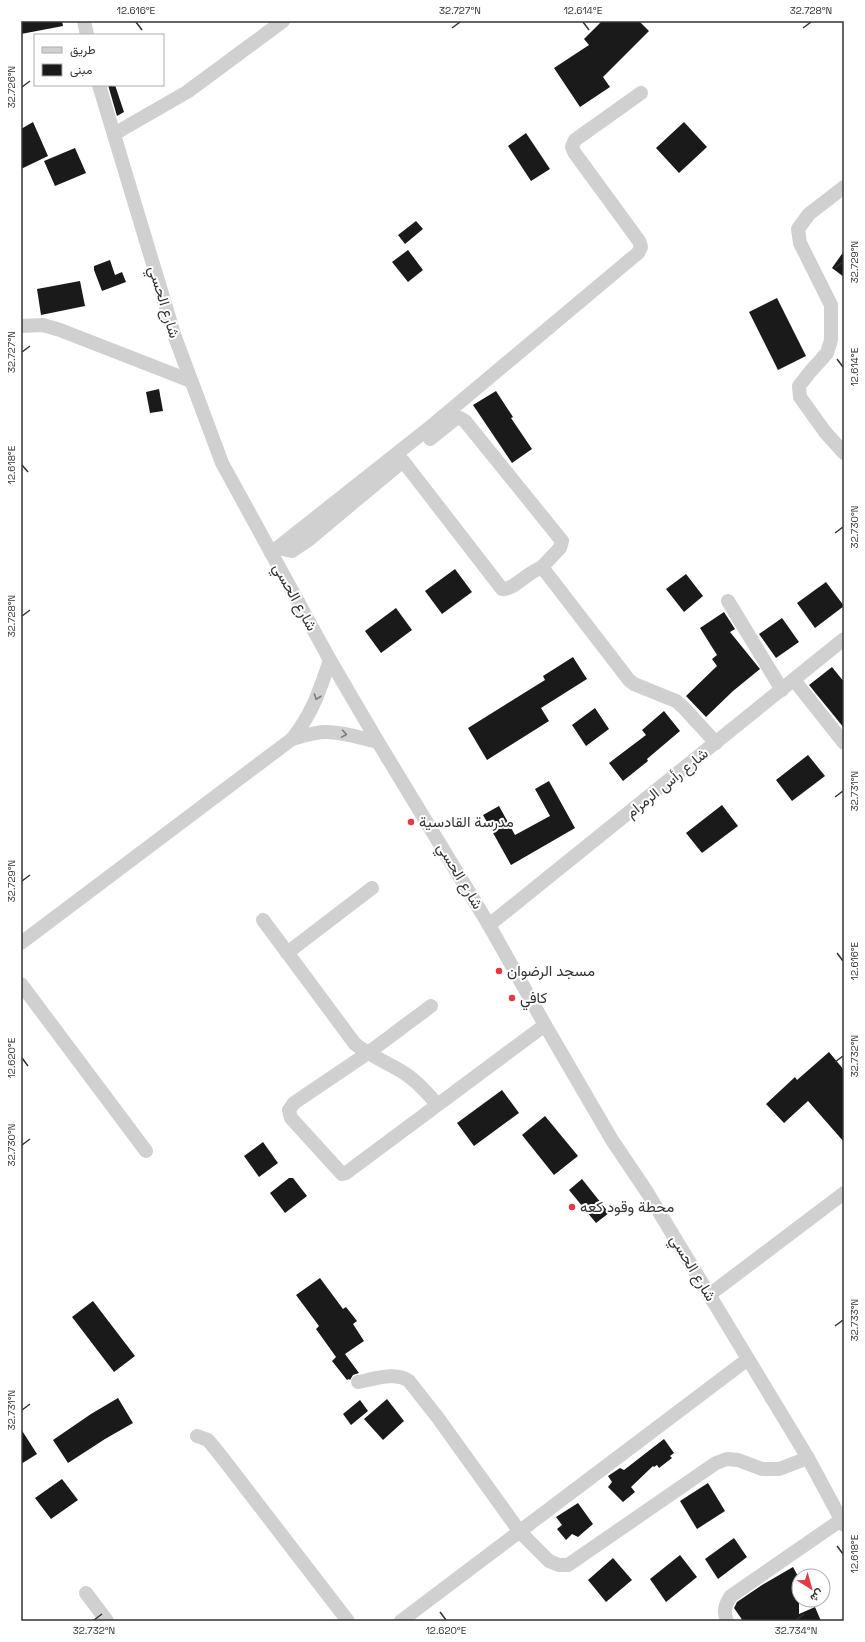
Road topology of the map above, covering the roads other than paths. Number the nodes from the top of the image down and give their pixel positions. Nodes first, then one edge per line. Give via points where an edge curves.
1 (84, 21) edge
2 (277, 23) edge
3 (87, 34) edge
4 (99, 86) edge
5 (641, 92) dead end
6 (114, 134) junction
7 (844, 187) edge
8 (21, 326) edge
9 (191, 381) junction
10 (432, 431) junction
11 (844, 454) edge
12 (403, 461) junction
13 (275, 550) junction
14 (541, 568) junction
15 (728, 601) dead end
16 (844, 639) edge
17 (330, 660) junction
18 (794, 680) junction
19 (782, 690) junction
20 (292, 739) junction
21 (378, 742) junction
22 (716, 743) junction
23 (844, 743) edge
24 (372, 888) dead end
25 (263, 920) dead end
26 (489, 925) junction
27 (21, 942) edge
28 (287, 953) junction
29 (21, 984) edge
30 (432, 1006) dead end
31 (545, 1025) junction
32 (368, 1053) junction
33 (437, 1104) junction
34 (146, 1151) dead end
35 (844, 1193) edge
36 (709, 1295) junction
37 (748, 1359) junction
38 (358, 1382) dead end
39 (197, 1436) dead end
40 (808, 1458) junction
41 (843, 1522) edge
42 (520, 1532) junction
43 (86, 1593) dead end
44 (107, 1621) edge
45 (348, 1621) edge
46 (401, 1621) edge
47 (727, 1621) edge

1 - 3 street
2 - 6 street via 187,92
4 - 6 street, شارع الحسي
5 - 10 street via 575,140 572,147 639,241 641,247 638,254
6 - 9 street, شارع الحسي via 175,337
7 - 11 street via 809,214 798,228 800,243 831,305 831,340 827,353 799,386 800,398
8 - 9 street via 43,326 60,330
9 - 13 street, شارع الحسي via 222,463
10 - 12 street
10 - 13 street
10 - 14 street via 462,418 553,529 562,541 560,548
12 - 13 street via 307,541 292,551
12 - 14 street via 502,589
13 - 17 street, شارع الحسي
14 - 22 street via 629,680 676,701
15 - 19 street
16 - 18 street, شارع رأس الرمرام
17 -> 20 street via 315,704
17 - 21 street, شارع الحسي
18 - 19 street, شارع رأس الرمرام
18 - 23 street
19 - 22 street, شارع رأس الرمرام
20 -> 21 street via 325,732
20 - 27 street
21 - 26 street, شارع الحسي
22 - 26 street, شارع رأس الرمرام
24 - 28 street
25 - 28 street
26 - 31 street, شارع الحسي
28 - 32 street via 355,1044
29 - 34 street
30 - 32 street
31 - 33 street
31 - 36 street, شارع الحسي via 612,1140 647,1192
32 - 33 street via 402,1072
32 - 33 street via 289,1110 291,1118 339,1172 346,1173
35 - 36 street
36 - 37 street, شارع الحسي
37 - 40 street, شارع الحسي
37 - 42 street
38 - 42 street via 395,1376 404,1377 409,1381
39 - 45 street via 208,1440 217,1451
40 - 41 street, شارع الحسي
40 - 42 street via 779,1469 762,1469 738,1460 727,1459 716,1463 568,1565 549,1561
41 - 47 street via 730,1596 725,1605
42 - 46 street
43 - 44 street

